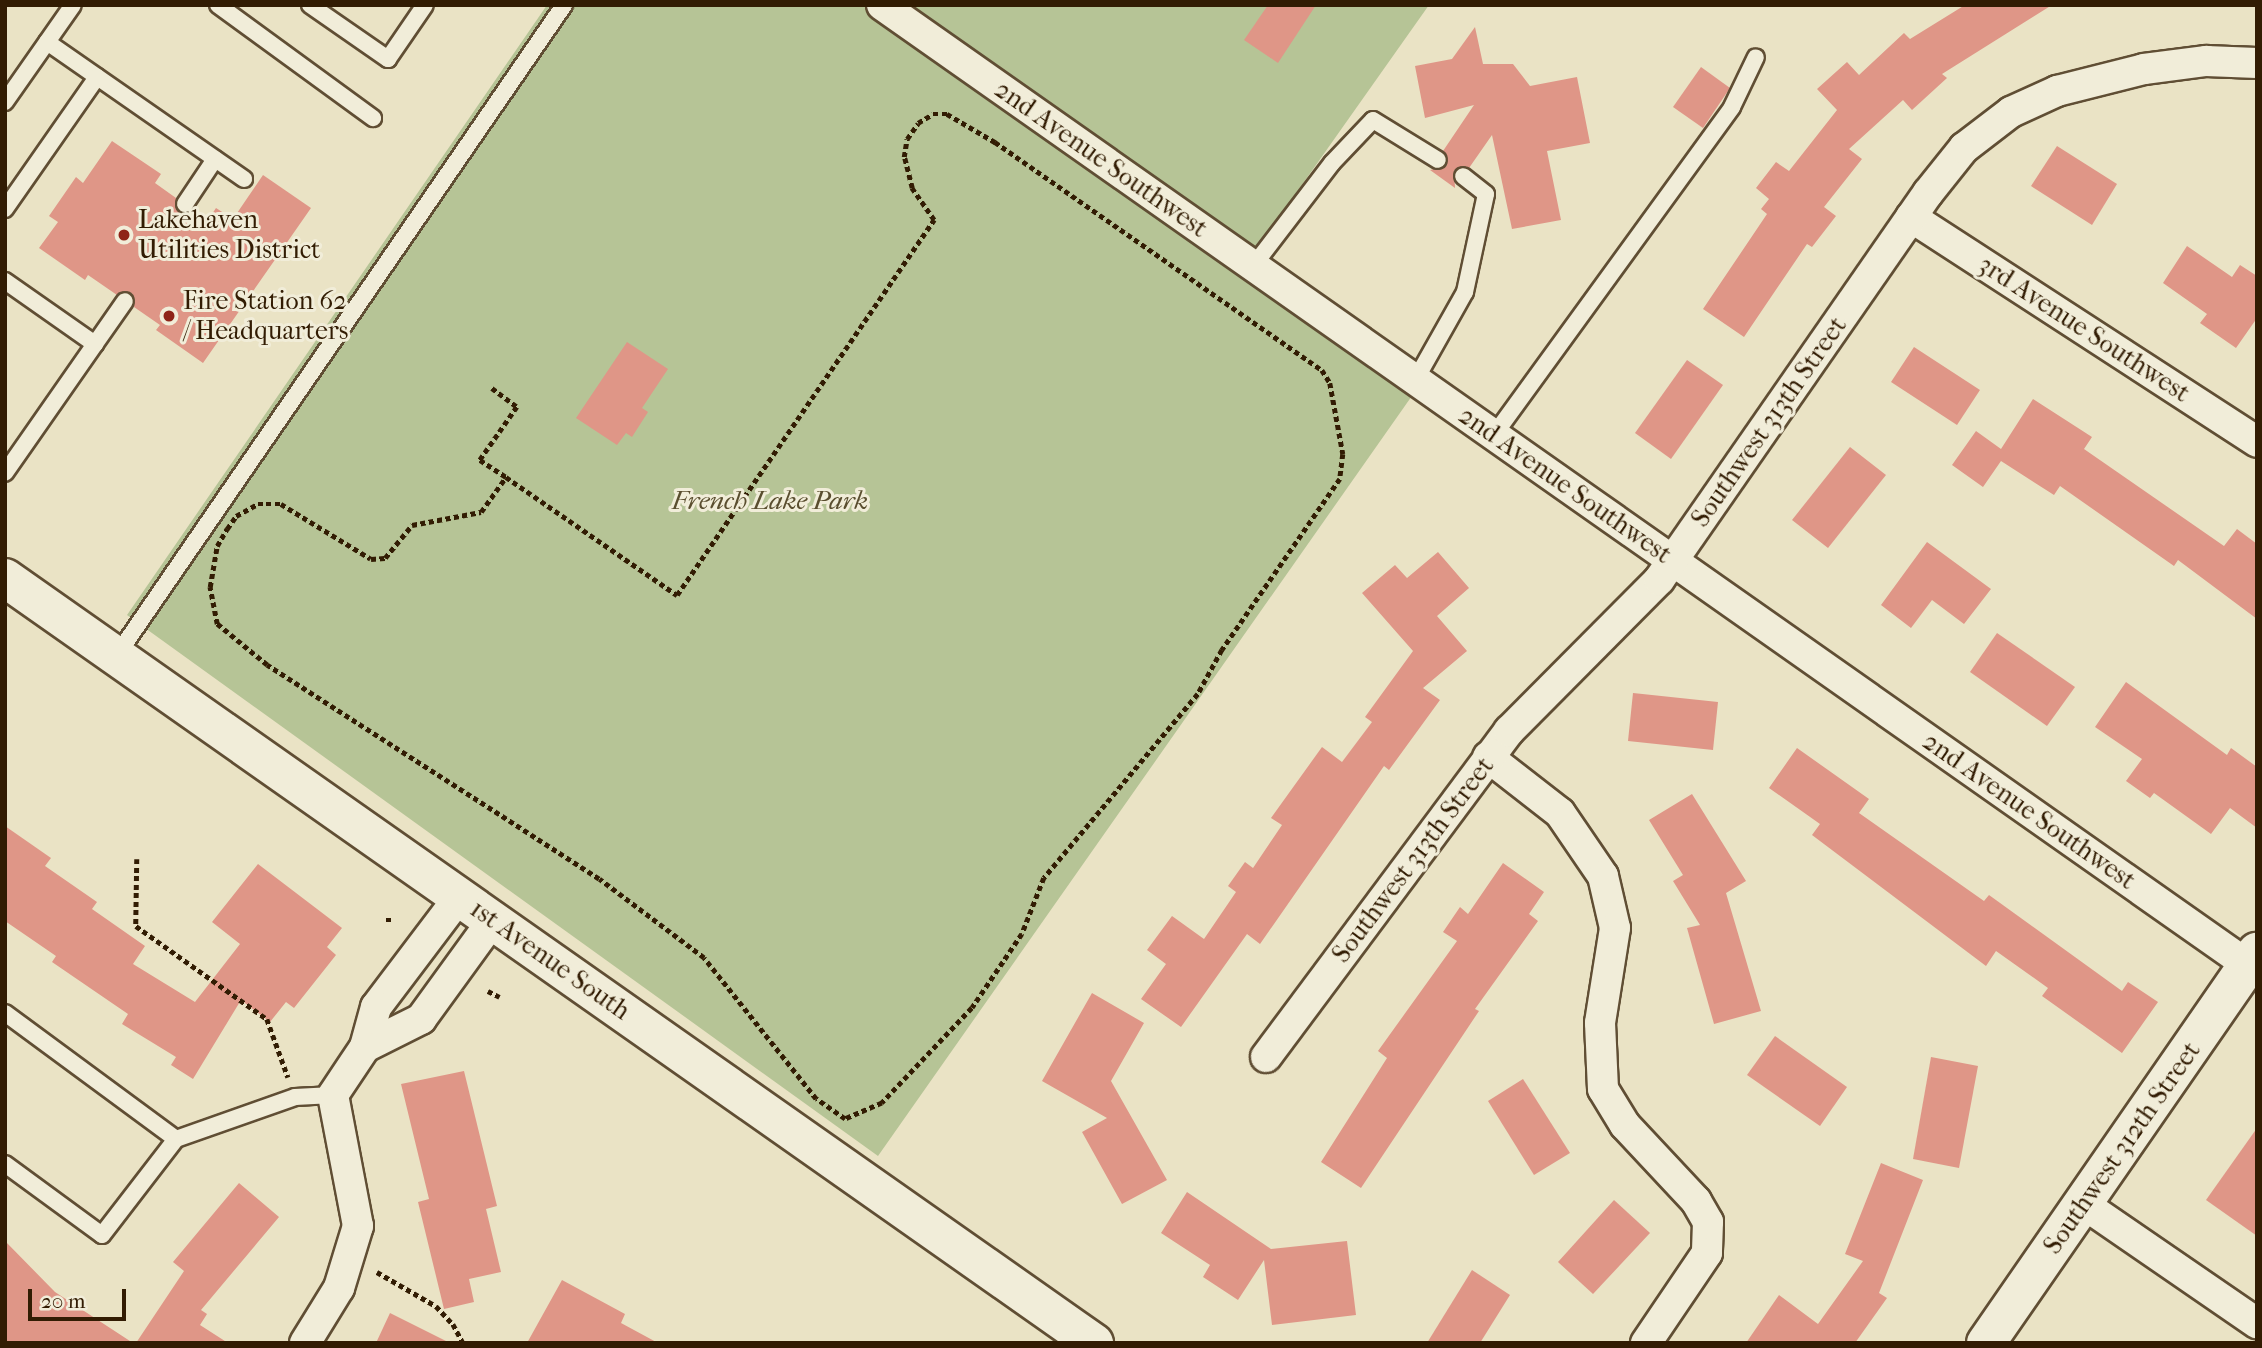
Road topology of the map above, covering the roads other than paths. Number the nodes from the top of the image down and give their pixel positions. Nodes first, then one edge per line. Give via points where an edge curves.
1 (73, 5) edge
2 (218, 5) edge
3 (310, 5) edge
4 (425, 5) edge
5 (564, 5) edge
6 (881, 5) edge
7 (47, 42) junction
8 (1756, 57) dead end
9 (2257, 63) edge
10 (97, 77) junction
11 (5, 102) edge
12 (373, 118) dead end
13 (215, 159) junction
14 (1438, 160) dead end
15 (1463, 176) dead end
16 (244, 179) dead end
17 (185, 204) dead end
18 (5, 209) edge
19 (1911, 217) junction
20 (1254, 265) junction
21 (5, 281) edge
22 (125, 301) dead end
23 (95, 344) junction
24 (1416, 379) junction
25 (1494, 435) junction
26 (2257, 442) edge
27 (5, 473) edge
28 (1672, 561) junction
29 (5, 578) edge
30 (117, 655) junction
31 (1488, 757) junction
32 (460, 896) junction
33 (493, 920) junction
34 (2252, 959) edge
35 (5, 1013) edge
36 (365, 1047) junction
37 (1266, 1057) dead end
38 (333, 1095) junction
39 (176, 1139) junction
40 (5, 1164) edge
41 (2085, 1205) junction
42 (2257, 1323) edge
43 (305, 1343) edge
44 (1094, 1343) edge
45 (1646, 1343) edge
46 (1986, 1343) edge

1 - 7 lane
2 - 12 lane
3 - 4 lane via 388,59
5 - 30 lane
6 - 20 street, 2nd Avenue Southwest
7 - 10 lane
7 - 11 lane
8 - 25 lane via 1732,107
9 - 19 street, Southwest 313th Street via 2206,61 2057,91 1993,123 1949,165
10 - 13 lane
10 - 18 lane
13 - 16 lane
13 - 17 lane
14 - 20 lane via 1373,120 1332,163
15 - 24 lane via 1486,194 1465,292
19 - 26 street, 3rd Avenue Southwest
19 - 28 street, Southwest 313th Street
20 - 24 street, 2nd Avenue Southwest
21 - 23 lane
22 - 23 lane
23 - 27 lane
24 - 25 street, 2nd Avenue Southwest
25 - 28 street, 2nd Avenue Southwest
28 - 31 street, Southwest 313th Street via 1644,598 1551,686
28 - 34 street, 2nd Avenue Southwest
29 - 30 main road, 1st Avenue South
30 - 32 main road, 1st Avenue South
31 - 37 street, Southwest 313th Street
31 - 45 street via 1560,813 1603,876 1615,928 1600,1023 1603,1089 1625,1125 1696,1201 1708,1222 1707,1253
32 - 33 main road, 1st Avenue South
32 - 36 street via 376,1007
33 - 36 street via 421,1019
33 - 44 main road, 1st Avenue South
34 - 41 main road, Southwest 312th Street
35 - 39 lane
36 - 38 street
38 - 39 lane via 295,1097
38 - 43 street via 358,1226 339,1288
39 - 40 lane via 102,1235
41 - 42 street
41 - 46 main road, Southwest 312th Street

